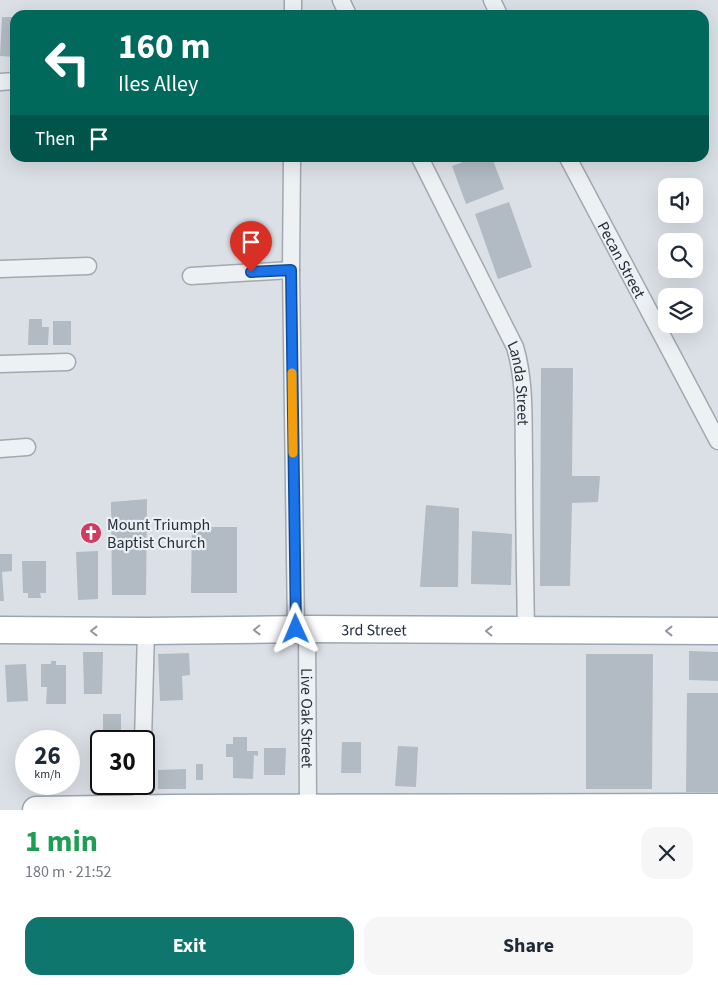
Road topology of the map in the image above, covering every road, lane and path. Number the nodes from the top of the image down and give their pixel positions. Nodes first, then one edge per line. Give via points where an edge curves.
1 (292, 162) edge
2 (422, 162) edge
3 (570, 162) edge
4 (88, 266) dead end
5 (0, 269) edge
6 (291, 270) junction
7 (192, 276) dead end
8 (67, 362) dead end
9 (0, 364) edge
10 (718, 441) edge
11 (27, 447) dead end
12 (0, 449) edge
13 (302, 629) junction
14 (0, 630) edge
15 (146, 631) junction
16 (526, 631) junction
17 (718, 631) edge
18 (143, 730) edge
19 (141, 796) edge
20 (308, 807) junction
21 (718, 807) edge
22 (173, 809) edge
23 (36, 810) edge

1 - 6 street, Live Oak Street
2 - 16 street, Landa Street via 515,347 519,361 522,376
3 - 10 street, Pecan Street
4 - 5 street
6 - 7 street
6 - 13 street, Live Oak Street
8 - 9 street
11 - 12 street
13 -> 15 main road, 3rd Street
16 -> 13 main road, 3rd Street
13 - 20 street, Live Oak Street
15 -> 14 main road, 3rd Street
15 - 18 street
17 -> 16 main road, 3rd Street
19 - 22 main road
19 - 23 main road
20 - 21 main road
20 - 22 main road

